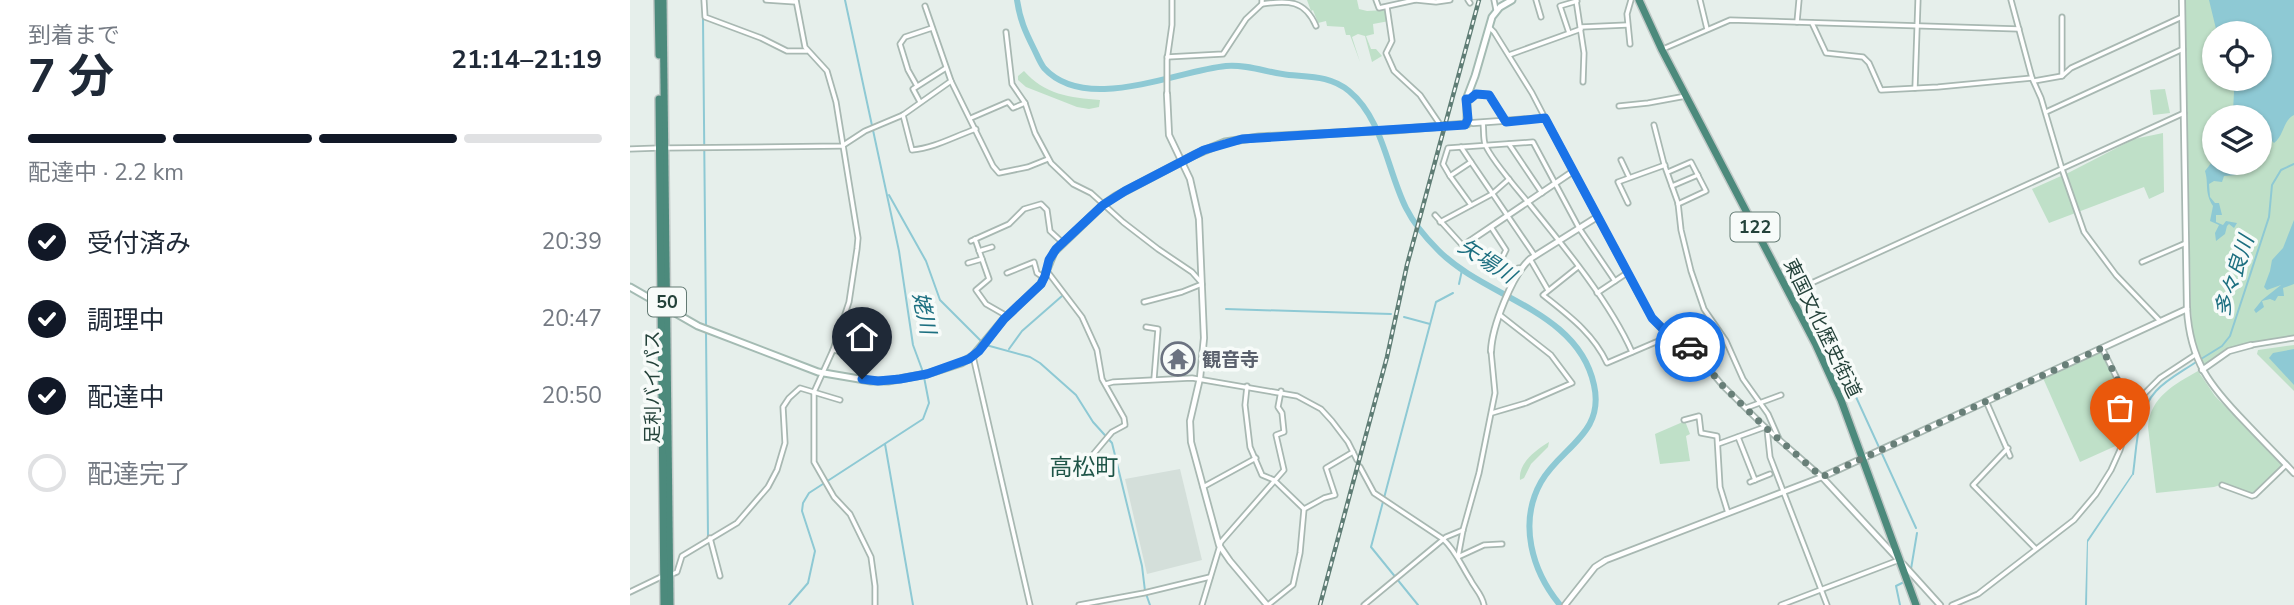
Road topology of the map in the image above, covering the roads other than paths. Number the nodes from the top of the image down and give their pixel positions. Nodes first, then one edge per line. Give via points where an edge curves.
1 (661, 0) edge
2 (705, 0) edge
3 (766, 0) edge
4 (1172, 0) edge
5 (1376, 0) edge
6 (1415, 0) edge
7 (1450, 0) edge
8 (1494, 0) edge
9 (1512, 0) edge
10 (1536, 0) edge
11 (1631, 0) edge
12 (1639, 0) edge
13 (1700, 0) edge
14 (1799, 0) edge
15 (1918, 0) edge
16 (2011, 0) edge
17 (2182, 0) edge
18 (796, 1) edge
19 (1576, 1) edge
20 (1262, 2) edge
21 (925, 6) dead end
22 (1387, 7) junction
23 (1496, 10) junction
24 (1541, 17) dead end
25 (2062, 17) dead end
26 (2182, 17) junction
27 (1797, 22) junction
28 (1812, 23) junction
29 (1627, 24) junction
30 (1917, 25) junction
31 (1316, 26) dead end
32 (1489, 27) junction
33 (932, 28) junction
34 (1581, 28) junction
35 (1707, 29) junction
36 (2019, 29) junction
37 (1006, 33) dead end
38 (1569, 33) junction
39 (1630, 44) dead end
40 (2183, 49) junction
41 (1661, 50) junction
42 (807, 51) junction
43 (1508, 55) junction
44 (1167, 59) junction
45 (946, 68) junction
46 (2062, 76) junction
47 (2033, 80) junction
48 (951, 81) junction
49 (1583, 82) dead end
50 (917, 86) junction
51 (1916, 88) junction
52 (1167, 94) joint
53 (1686, 96) junction
54 (1466, 99) junction
55 (920, 102) junction
56 (1025, 103) junction
57 (1619, 106) dead end
58 (2046, 112) junction
59 (2184, 113) junction
60 (903, 116) junction
61 (971, 118) junction
62 (1545, 118) junction
63 (1506, 122) junction
64 (1472, 123) dead end
65 (1483, 123) junction
66 (1654, 125) dead end
67 (1441, 126) junction
68 (976, 129) junction
69 (1509, 144) junction
70 (1485, 145) junction
71 (842, 146) junction
72 (1461, 147) junction
73 (662, 148) junction
74 (630, 149) edge
75 (1048, 159) junction
76 (1620, 160) dead end
77 (1182, 161) junction
78 (1471, 162) junction
79 (1665, 165) junction
80 (2062, 169) junction
81 (1572, 172) junction
82 (1667, 172) junction
83 (1698, 175) junction
84 (1450, 176) junction
85 (1629, 177) junction
86 (1508, 179) junction
87 (1555, 184) junction
88 (1672, 186) junction
89 (1542, 193) junction
90 (1492, 194) junction
91 (1528, 202) junction
92 (1628, 203) dead end
93 (1678, 204) junction
94 (1103, 205) junction
95 (1471, 205) junction
96 (1435, 215) dead end
97 (1508, 216) junction
98 (1597, 217) junction
99 (1440, 222) junction
100 (1491, 227) junction
101 (1579, 228) junction
102 (1559, 241) junction
103 (1063, 243) junction
104 (2186, 243) junction
105 (1466, 244) junction
106 (992, 247) dead end
107 (979, 251) junction
108 (1533, 258) junction
109 (982, 260) junction
110 (2142, 262) dead end
111 (968, 263) dead end
112 (1498, 266) junction
113 (1578, 267) junction
114 (1522, 268) junction
115 (1007, 273) dead end
116 (1627, 273) junction
117 (1046, 274) junction
118 (1615, 281) junction
119 (1202, 283) junction
120 (1805, 286) dead end
121 (630, 287) edge
122 (1548, 290) junction
123 (1597, 293) junction
124 (1640, 296) joint
125 (1144, 302) dead end
126 (664, 307) junction
127 (2188, 309) junction
128 (1500, 313) junction
129 (1007, 316) junction
130 (2160, 321) junction
131 (1146, 327) dead end
132 (838, 335) junction
133 (1670, 336) junction
134 (2294, 338) edge
135 (859, 339) dead end
136 (2251, 345) joint
137 (2102, 348) junction
138 (833, 350) junction
139 (1491, 351) joint
140 (1632, 352) junction
141 (849, 353) dead end
142 (2195, 355) junction
143 (973, 356) junction
144 (2201, 368) junction
145 (823, 374) junction
146 (1154, 379) junction
147 (1199, 379) junction
148 (1106, 384) junction
149 (1247, 386) junction
150 (1281, 391) junction
151 (814, 392) junction
152 (1781, 395) dead end
153 (840, 400) dead end
154 (1986, 401) junction
155 (1759, 402) junction
156 (1746, 408) junction
157 (2132, 410) junction
158 (1491, 413) junction
159 (1684, 420) dead end
160 (1766, 428) junction
161 (1738, 436) junction
162 (1779, 439) junction
163 (1718, 444) junction
164 (2008, 448) junction
165 (1353, 452) junction
166 (2010, 456) dead end
167 (1091, 457) dead end
168 (1256, 457) junction
169 (1863, 459) junction
170 (1357, 460) dead end
171 (2286, 465) junction
172 (1360, 467) dead end
173 (2294, 473) edge
174 (1770, 474) dead end
175 (1822, 477) junction
176 (1275, 480) junction
177 (2222, 485) dead end
178 (1203, 487) junction
179 (1783, 492) junction
180 (1304, 509) junction
181 (1728, 513) junction
182 (1463, 530) junction
183 (710, 538) junction
184 (1443, 539) junction
185 (1502, 544) dead end
186 (1219, 545) junction
187 (2035, 548) junction
188 (1458, 557) junction
189 (1899, 560) junction
190 (667, 575) junction
191 (720, 576) dead end
192 (1210, 577) junction
193 (1821, 589) junction
194 (630, 592) edge
195 (664, 605) edge
196 (670, 605) edge
197 (874, 605) edge
198 (1030, 605) edge
199 (1079, 605) edge
200 (1202, 605) edge
201 (1268, 605) edge
202 (1364, 605) edge
203 (1484, 605) edge
204 (1565, 605) edge
205 (1781, 605) edge
206 (1827, 605) edge
207 (1916, 605) edge
208 (1940, 605) edge
209 (1952, 605) edge

1 - 73 highway, 足利バイパス / 50
1 - 73 highway, 足利バイパス / 50
2 - 42 street via 705,17 787,51
3 - 18 street
4 - 44 street
5 - 22 street via 1378,7
6 - 7 street
6 - 22 street
8 - 23 street
9 - 23 main road
10 - 24 street
11 - 29 street
12 - 41 highway, 東国文化歴史街道 / 122
13 - 35 street
14 - 27 street
15 - 30 street
16 - 36 street
17 - 26 street
18 - 42 street
19 - 34 street
19 - 38 street via 1560,6
20 - 31 street via 1295,3 1310,12
20 - 44 street via 1223,54
21 - 33 street
22 - 67 street via 1392,41 1386,53 1394,71 1420,95
23 - 32 main road
25 - 46 street
26 - 40 street
26 - 46 street
27 - 28 street
27 - 35 street via 1730,20
28 - 30 street
28 - 51 street via 1826,54 1863,57 1881,90
29 - 34 street
29 - 39 street
30 - 36 street
30 - 51 street
32 - 43 street
32 - 54 main road
33 - 45 street
33 - 50 street via 905,37 900,44
34 - 38 street
34 - 49 street
35 - 41 street
36 - 47 street
37 - 56 street via 1012,81
38 - 43 street
40 - 58 street
40 - 59 street
41 - 53 highway, 東国文化歴史街道 / 122
42 - 71 street via 829,74
43 - 62 street
44 - 52 street
45 - 48 street
45 - 50 street
46 - 47 street
47 - 51 street
47 - 58 street
48 - 55 street
48 - 61 street
50 - 55 street via 913,89
52 - 77 street via 1170,135
53 - 57 street
53 - 169 highway, 東国文化歴史街道 / 122 via 1816,345
54 - 63 street via 1489,95
54 - 67 main road via 1467,124
55 - 60 street
56 - 61 street via 1013,108 1008,102
56 - 75 street
58 - 80 street
59 - 80 street
59 - 104 street
60 - 68 street via 912,150 930,148
60 - 71 street
61 - 68 street
62 - 63 street
62 - 81 street
63 - 65 street
64 - 65 street
65 - 70 street
66 - 79 street
67 - 77 main road via 1242,139
68 - 75 street via 999,173
69 - 70 street
69 - 87 street via 1533,142
69 - 89 street
70 - 72 street
70 - 86 street
71 - 73 street
71 - 132 street via 858,238 849,302
72 - 78 street
72 - 84 street via 1447,149 1443,165
73 - 74 street
73 - 126 highway, 足利バイパス / 50
75 - 94 street
76 - 85 street
77 - 94 main road
77 - 119 street via 1197,202
78 - 84 street
78 - 90 street
79 - 82 street
79 - 85 street
80 - 120 street
80 - 130 street via 2084,232 2116,275
81 - 87 street
81 - 98 street
82 - 83 street via 1692,162
82 - 88 street
83 - 88 street
83 - 93 street via 1706,191
84 - 95 street
85 - 92 street via 1618,182
86 - 90 street
86 - 91 street
87 - 89 street
87 - 101 street
88 - 93 street
89 - 91 street
90 - 95 street
90 - 97 street
91 - 97 street
91 - 102 street
93 - 155 street via 1701,301
94 - 103 main road
94 - 119 street
95 - 99 street
96 - 99 street
97 - 100 street
97 - 108 street
98 - 101 street
98 - 116 street
99 - 105 street via 1464,247
100 - 105 street
100 - 112 street via 1506,251
101 - 102 street
101 - 118 street
102 - 108 street
102 - 113 street
103 - 107 street via 1050,231 1047,210 1041,204 1024,209 1009,224 973,240
103 - 117 main road via 1051,256
104 - 110 street
104 - 127 street
105 - 112 street
106 - 107 street
107 - 109 street
108 - 114 street
108 - 122 street
109 - 111 street
109 - 129 street via 989,279 976,290 986,304
112 - 114 street via 1509,273
113 - 122 street
113 - 123 street
114 - 128 street
115 - 117 street via 1034,262 1037,273
116 - 118 street
116 - 124 street
117 - 129 main road
117 - 148 street via 1082,317
118 - 123 street
119 - 125 street
119 - 147 street via 1204,338
121 - 126 main road
122 - 140 street via 1543,295 1588,334 1607,363
123 - 140 street
124 - 133 street via 1652,318
126 - 145 main road via 706,329
126 - 190 highway, 足利バイパス / 50
127 - 130 street
127 - 142 street
128 - 139 street
128 - 158 street via 1551,355 1572,383
129 - 143 main road
130 - 137 street
131 - 146 street via 1157,329
132 - 135 street
132 - 138 street
133 - 140 street
133 - 156 street via 1692,349
134 - 136 street
136 - 144 street via 2229,351
137 - 154 street
137 - 157 street
138 - 141 street
138 - 145 street
139 - 158 street via 1495,393
142 - 144 street
142 - 157 street via 2153,384
143 - 145 main road via 923,375 878,381
143 - 198 street
144 - 171 street via 2217,393
145 - 151 street
146 - 147 street
146 - 148 street
147 - 149 street
147 - 178 street via 1190,435
148 - 167 street via 1125,425 1107,437
149 - 150 street
149 - 168 street via 1250,447
150 - 165 street via 1321,410
150 - 176 street via 1278,407 1284,432 1276,435 1284,470
151 - 153 street
151 - 183 street via 800,388 784,404 785,443 773,479 741,520
151 - 197 street via 814,462 850,514 871,557
152 - 155 street
154 - 164 street
154 - 169 street
155 - 156 street
155 - 162 street
156 - 160 street
157 - 187 street via 2117,459 2096,494 2074,520
158 - 182 street
159 - 163 street via 1699,416 1701,433 1716,435
160 - 161 street
160 - 162 street
160 - 179 street via 1770,457
161 - 163 street
161 - 174 street via 1753,481
162 - 175 street
163 - 181 street via 1720,487
164 - 166 street
164 - 187 street via 1973,485
165 - 170 street
165 - 180 street via 1326,468 1335,495
168 - 176 street via 1262,475
168 - 178 street
169 - 175 street
169 - 189 highway, 東国文化歴史街道 / 122
171 - 173 street
171 - 177 street via 2252,496
172 - 184 street via 1374,493
175 - 179 street
175 - 189 street
176 - 180 street
176 - 186 street
178 - 186 street
179 - 181 street
179 - 193 street
180 - 201 street via 1293,584
181 - 204 street via 1606,560
182 - 184 street
182 - 188 street
183 - 190 street via 682,556 677,572
183 - 191 street
184 - 188 street
184 - 202 street
185 - 188 street via 1484,545
186 - 192 street
186 - 201 street
187 - 209 street via 1978,594
188 - 203 street
189 - 193 street
189 - 207 highway, 東国文化歴史街道 / 122
189 - 208 street
190 - 194 street
190 - 195 highway, 足利バイパス / 50
190 - 196 highway, 足利バイパス / 50
192 - 199 street
192 - 200 street
193 - 205 street
193 - 206 street

